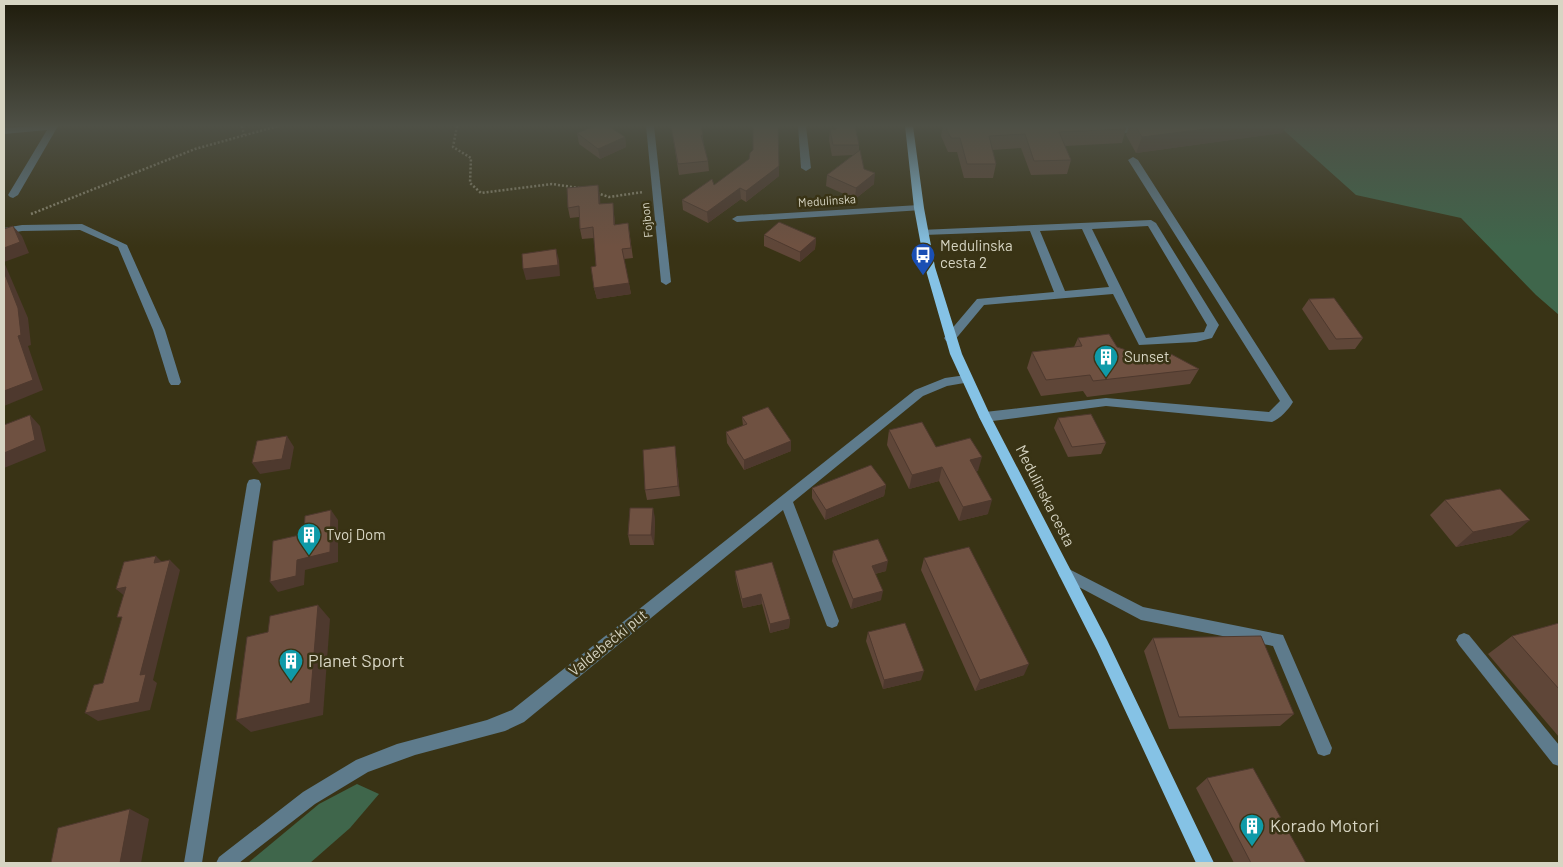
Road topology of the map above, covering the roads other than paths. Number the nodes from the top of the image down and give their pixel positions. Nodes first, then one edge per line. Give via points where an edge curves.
1 (30, 166) edge
2 (654, 166) edge
3 (914, 166) edge
4 (1137, 166) edge
5 (13, 196) dead end
6 (919, 208) junction
7 (737, 219) dead end
8 (1086, 226) junction
9 (1034, 228) junction
10 (4, 231) edge
11 (924, 232) junction
12 (666, 282) dead end
13 (1116, 290) junction
14 (1061, 295) junction
15 (950, 338) junction
16 (966, 379) junction
17 (175, 382) dead end
18 (985, 417) junction
19 (254, 484) dead end
20 (786, 500) junction
21 (1065, 573) junction
22 (832, 621) dead end
23 (1464, 640) dead end
24 (1324, 748) dead end
25 (1559, 758) edge
26 (193, 863) edge
27 (225, 863) edge
28 (1206, 863) edge

1 - 5 street
2 - 12 street, Fojbon
3 - 6 main road, Medulinska cesta
4 - 18 street via 1287,402 1272,418 1106,402
6 - 7 street, Medulinska
6 - 11 main road, Medulinska cesta
8 - 9 street
8 - 13 street
8 - 13 street via 1151,224 1213,325 1208,335 1143,342
9 - 11 street
9 - 14 street
10 - 17 street via 82,227 122,246 159,330
11 - 15 main road, Medulinska cesta
13 - 14 street
14 - 15 street via 981,302
15 - 16 main road, Medulinska cesta
16 - 18 main road, Medulinska cesta
16 - 20 street, Valdebečki put via 945,382 919,394
18 - 21 main road, Medulinska cesta
19 - 26 street
20 - 22 street
20 - 27 street, Valdebečki put via 518,716 489,728 364,765 335,780
21 - 24 street via 1141,613 1278,640
21 - 28 main road, Medulinska cesta
23 - 25 street

